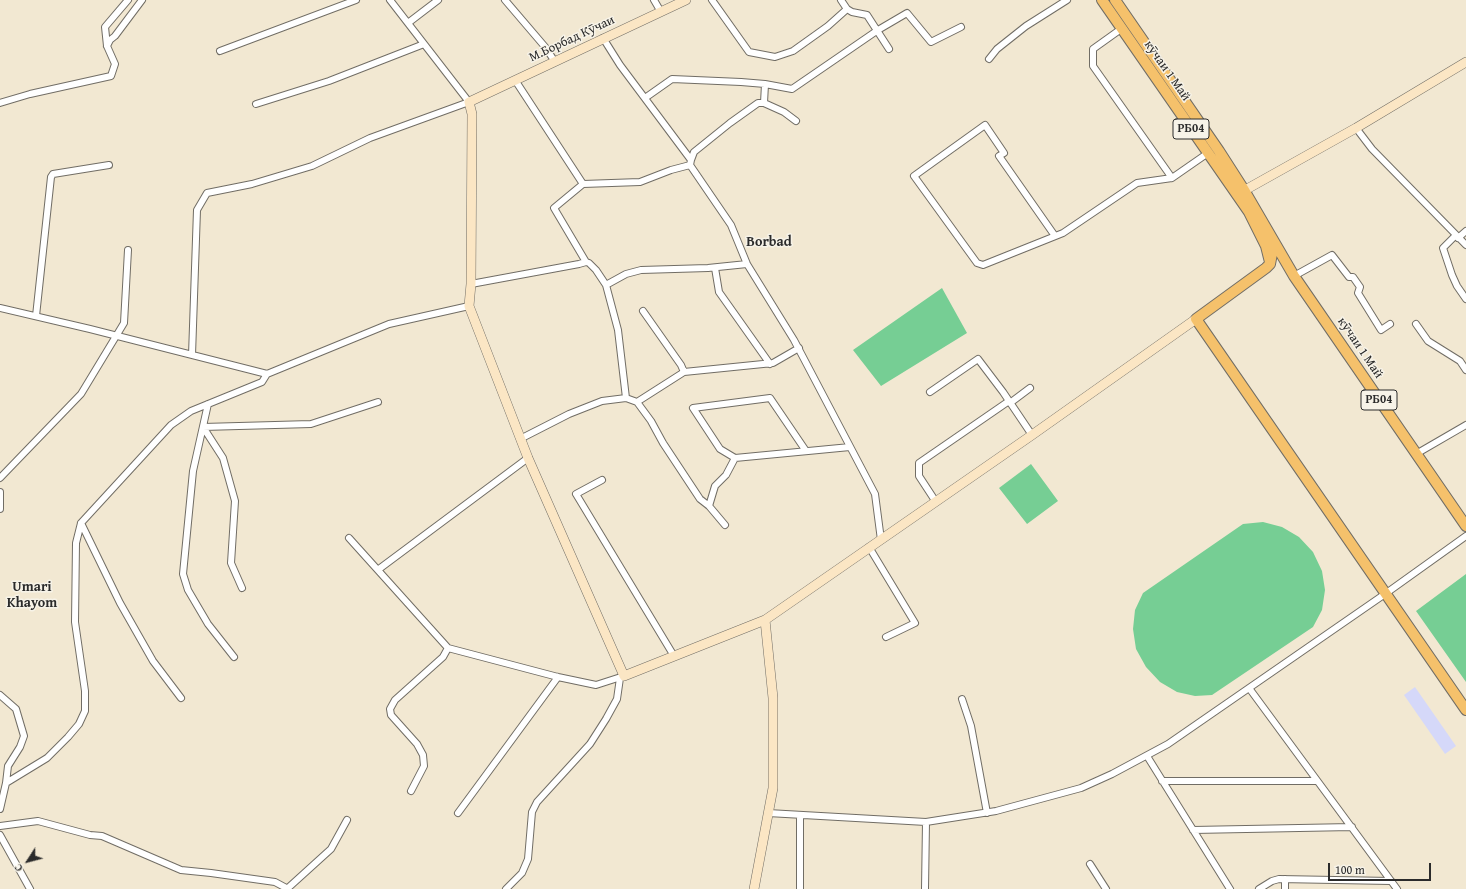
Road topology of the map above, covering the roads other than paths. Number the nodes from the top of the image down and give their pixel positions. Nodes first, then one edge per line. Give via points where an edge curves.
1 (128, 0) edge
2 (142, 0) edge
3 (356, 0) edge
4 (390, 0) edge
5 (438, 0) edge
6 (505, 0) edge
7 (654, 0) edge
8 (686, 0) edge
9 (712, 0) edge
10 (841, 0) edge
11 (1067, 0) edge
12 (1102, 0) edge
13 (1115, 0) edge
14 (847, 9) junction
15 (661, 12) junction
16 (408, 23) junction
17 (961, 27) dead end
18 (1121, 29) junction
19 (878, 30) junction
20 (603, 38) junction
21 (424, 44) junction
22 (107, 46) junction
23 (889, 49) dead end
24 (220, 51) dead end
25 (989, 58) dead end
26 (555, 62) junction
27 (1466, 62) edge
28 (515, 80) junction
29 (765, 84) junction
30 (645, 98) junction
31 (469, 102) junction
32 (764, 102) junction
33 (0, 103) edge
34 (256, 104) dead end
35 (796, 121) dead end
36 (1356, 128) junction
37 (1208, 153) junction
38 (690, 163) junction
39 (109, 166) dead end
40 (1172, 178) junction
41 (583, 184) junction
42 (1240, 192) junction
43 (1466, 231) edge
44 (1055, 236) junction
45 (1457, 236) junction
46 (1274, 243) junction
47 (1466, 245) edge
48 (128, 250) dead end
49 (586, 262) junction
50 (747, 264) junction
51 (1270, 264) junction
52 (715, 268) junction
53 (1294, 275) junction
54 (471, 284) junction
55 (606, 285) junction
56 (1466, 299) edge
57 (469, 306) junction
58 (0, 308) edge
59 (642, 311) dead end
60 (36, 316) junction
61 (1196, 319) junction
62 (1390, 324) dead end
63 (1416, 324) dead end
64 (116, 336) junction
65 (798, 348) junction
66 (192, 355) junction
67 (770, 364) junction
68 (1466, 370) edge
69 (684, 372) junction
70 (267, 374) junction
71 (1030, 388) dead end
72 (930, 392) dead end
73 (626, 398) junction
74 (378, 402) dead end
75 (637, 402) junction
76 (1009, 402) junction
77 (208, 404) junction
78 (1466, 425) edge
79 (203, 427) junction
80 (1032, 435) junction
81 (520, 439) junction
82 (850, 447) junction
83 (806, 451) junction
84 (1416, 454) junction
85 (528, 458) junction
86 (735, 458) junction
87 (0, 478) edge
88 (602, 480) dead end
89 (0, 492) edge
90 (936, 502) junction
91 (0, 505) edge
92 (709, 506) junction
93 (0, 509) edge
94 (81, 523) junction
95 (725, 525) dead end
96 (1466, 526) edge
97 (1466, 536) edge
98 (349, 538) dead end
99 (881, 540) junction
100 (869, 547) junction
101 (379, 569) junction
102 (242, 588) dead end
103 (1385, 594) junction
104 (765, 620) junction
105 (886, 636) dead end
106 (448, 648) junction
107 (674, 656) junction
108 (234, 657) dead end
109 (558, 677) junction
110 (622, 677) junction
111 (1249, 688) junction
112 (0, 694) edge
113 (180, 698) dead end
114 (962, 699) dead end
115 (1466, 710) edge
116 (1147, 756) junction
117 (1162, 781) junction
118 (1317, 781) junction
119 (6, 783) junction
120 (411, 791) dead end
121 (0, 809) edge
122 (458, 812) dead end
123 (768, 813) junction
124 (987, 813) junction
125 (800, 815) junction
126 (347, 820) dead end
127 (926, 822) junction
128 (0, 826) edge
129 (1352, 827) junction
130 (1193, 830) junction
131 (0, 835) edge
132 (1090, 864) dead end
133 (1285, 879) junction
134 (1391, 881) junction
135 (30, 889) edge
136 (288, 889) edge
137 (506, 889) edge
138 (754, 889) edge
139 (800, 889) edge
140 (925, 889) edge
141 (1106, 889) edge
142 (1230, 889) edge
143 (1259, 889) edge
144 (1285, 889) edge
145 (1397, 889) edge

1 - 22 street via 105,27
2 - 22 street
3 - 24 street
4 - 16 street
5 - 16 street
6 - 26 street
7 - 15 street
8 - 15 street, М.Борбад Кӯчаи
9 - 14 street via 749,52 775,57 793,51
10 - 14 street
11 - 25 street via 1026,26
12 - 18 main road, кӯчаи 1 Май / РБ04
13 - 42 main road, кӯчаи 1 Май / РБ04 via 1210,139
14 - 19 street via 867,15
15 - 20 street, М.Борбад Кӯчаи
16 - 21 street
17 - 19 street via 931,42 907,13
18 - 37 main road, кӯчаи 1 Май / РБ04
18 - 40 street via 1093,49 1093,66
19 - 23 street
19 - 29 street via 792,89
20 - 26 street, М.Борбад Кӯчаи
20 - 30 street via 620,66
21 - 31 street
21 - 34 street via 329,81
22 - 33 street via 115,64 111,76
26 - 28 street, М.Борбад Кӯчаи
27 - 36 street
28 - 31 street, М.Борбад Кӯчаи
28 - 41 street
29 - 30 street via 672,79
29 - 32 street
30 - 38 street
31 - 54 street via 472,114
31 - 66 street via 370,138 312,166 252,184 208,193 197,210
32 - 35 street
32 - 38 street via 758,103 730,123 694,152
36 - 42 street
36 - 45 street via 1372,149
37 - 40 street
37 - 42 main road, кӯчаи 1 Май / РБ04
38 - 41 street via 640,182
38 - 50 street via 731,225
39 - 60 street via 53,174 51,177
40 - 44 street via 1137,183
41 - 49 street via 554,208
42 - 46 main road, кӯчаи 1 Май / РБ04
42 - 51 main road, кӯчаи 1 Май / РБ04 via 1266,246
43 - 45 street
44 - 44 street via 984,265 977,263 914,176 985,125 1004,153 1000,156
45 - 47 street
45 - 56 street via 1444,248 1452,275
46 - 51 main road
46 - 53 main road, кӯчаи 1 Май / РБ04
48 - 64 street via 124,324
49 - 54 street
49 - 55 street via 590,263
50 - 52 street
50 - 65 street
51 - 53 main road, РБ04 via 1281,265
51 - 61 main road
52 - 55 street via 641,270 626,274
52 - 67 street via 719,292
53 - 62 street via 1332,254 1360,287 1358,293 1381,330
53 - 84 main road, кӯчаи 1 Май / РБ04
54 - 57 street
55 - 73 street via 618,330
57 - 70 street via 389,324
57 - 81 street
58 - 60 street
59 - 69 street
60 - 64 street
61 - 80 street
61 - 103 main road
63 - 68 street via 1428,341 1460,361
64 - 66 street
64 - 87 street via 81,394
65 - 67 street
65 - 82 street
66 - 70 street
67 - 69 street
69 - 75 street
70 - 77 street via 262,382
71 - 76 street
72 - 76 street via 978,359
73 - 75 street
73 - 81 street via 602,401 569,414
74 - 79 street via 311,424
75 - 92 street via 700,500
76 - 80 street
76 - 90 street via 921,460 919,476
77 - 79 street
77 - 94 street via 191,411 171,425
78 - 84 street
79 - 102 street via 223,458 235,501 231,563
79 - 108 street via 193,471 183,574 188,590 208,624
80 - 90 street
81 - 85 street
82 - 83 street
82 - 99 street via 875,494
83 - 86 street
83 - 86 street via 770,398 693,408 720,449
84 - 96 main road, кӯчаи 1 Май / РБ04
85 - 101 street
85 - 110 street
86 - 92 street via 726,475 714,486
88 - 107 street via 576,494
89 - 91 street
90 - 99 street
91 - 93 street
92 - 95 street
94 - 113 street via 153,661
94 - 119 street via 76,543 74,622 85,691 85,710 79,724 68,738 47,758
97 - 103 street
98 - 101 street
99 - 100 street
100 - 104 street
100 - 105 street via 915,623
101 - 106 street
103 - 111 street
103 - 115 main road
104 - 107 street
104 - 123 street via 773,698 773,788
106 - 109 street
106 - 120 street via 443,657 395,700 390,709 391,715 417,744 423,755 424,766
107 - 110 street
109 - 110 street via 596,685
109 - 122 street
110 - 137 street via 617,699 590,744 537,802 532,812 528,859 522,873
111 - 116 street
111 - 118 street
112 - 119 street via 16,709 24,736 8,766
114 - 124 street via 971,726
116 - 117 street
116 - 124 street via 1081,788
117 - 118 street
117 - 130 street
118 - 129 street
119 - 121 street
123 - 125 street
123 - 138 street
124 - 127 street
125 - 127 street
125 - 139 street
126 - 136 street via 331,848
127 - 140 street
128 - 136 street via 38,821 102,836 181,870 275,882
129 - 130 street
129 - 134 street
130 - 142 street
131 - 135 street
132 - 141 street
133 - 134 street
133 - 143 street via 1272,881
133 - 144 street
134 - 145 street

